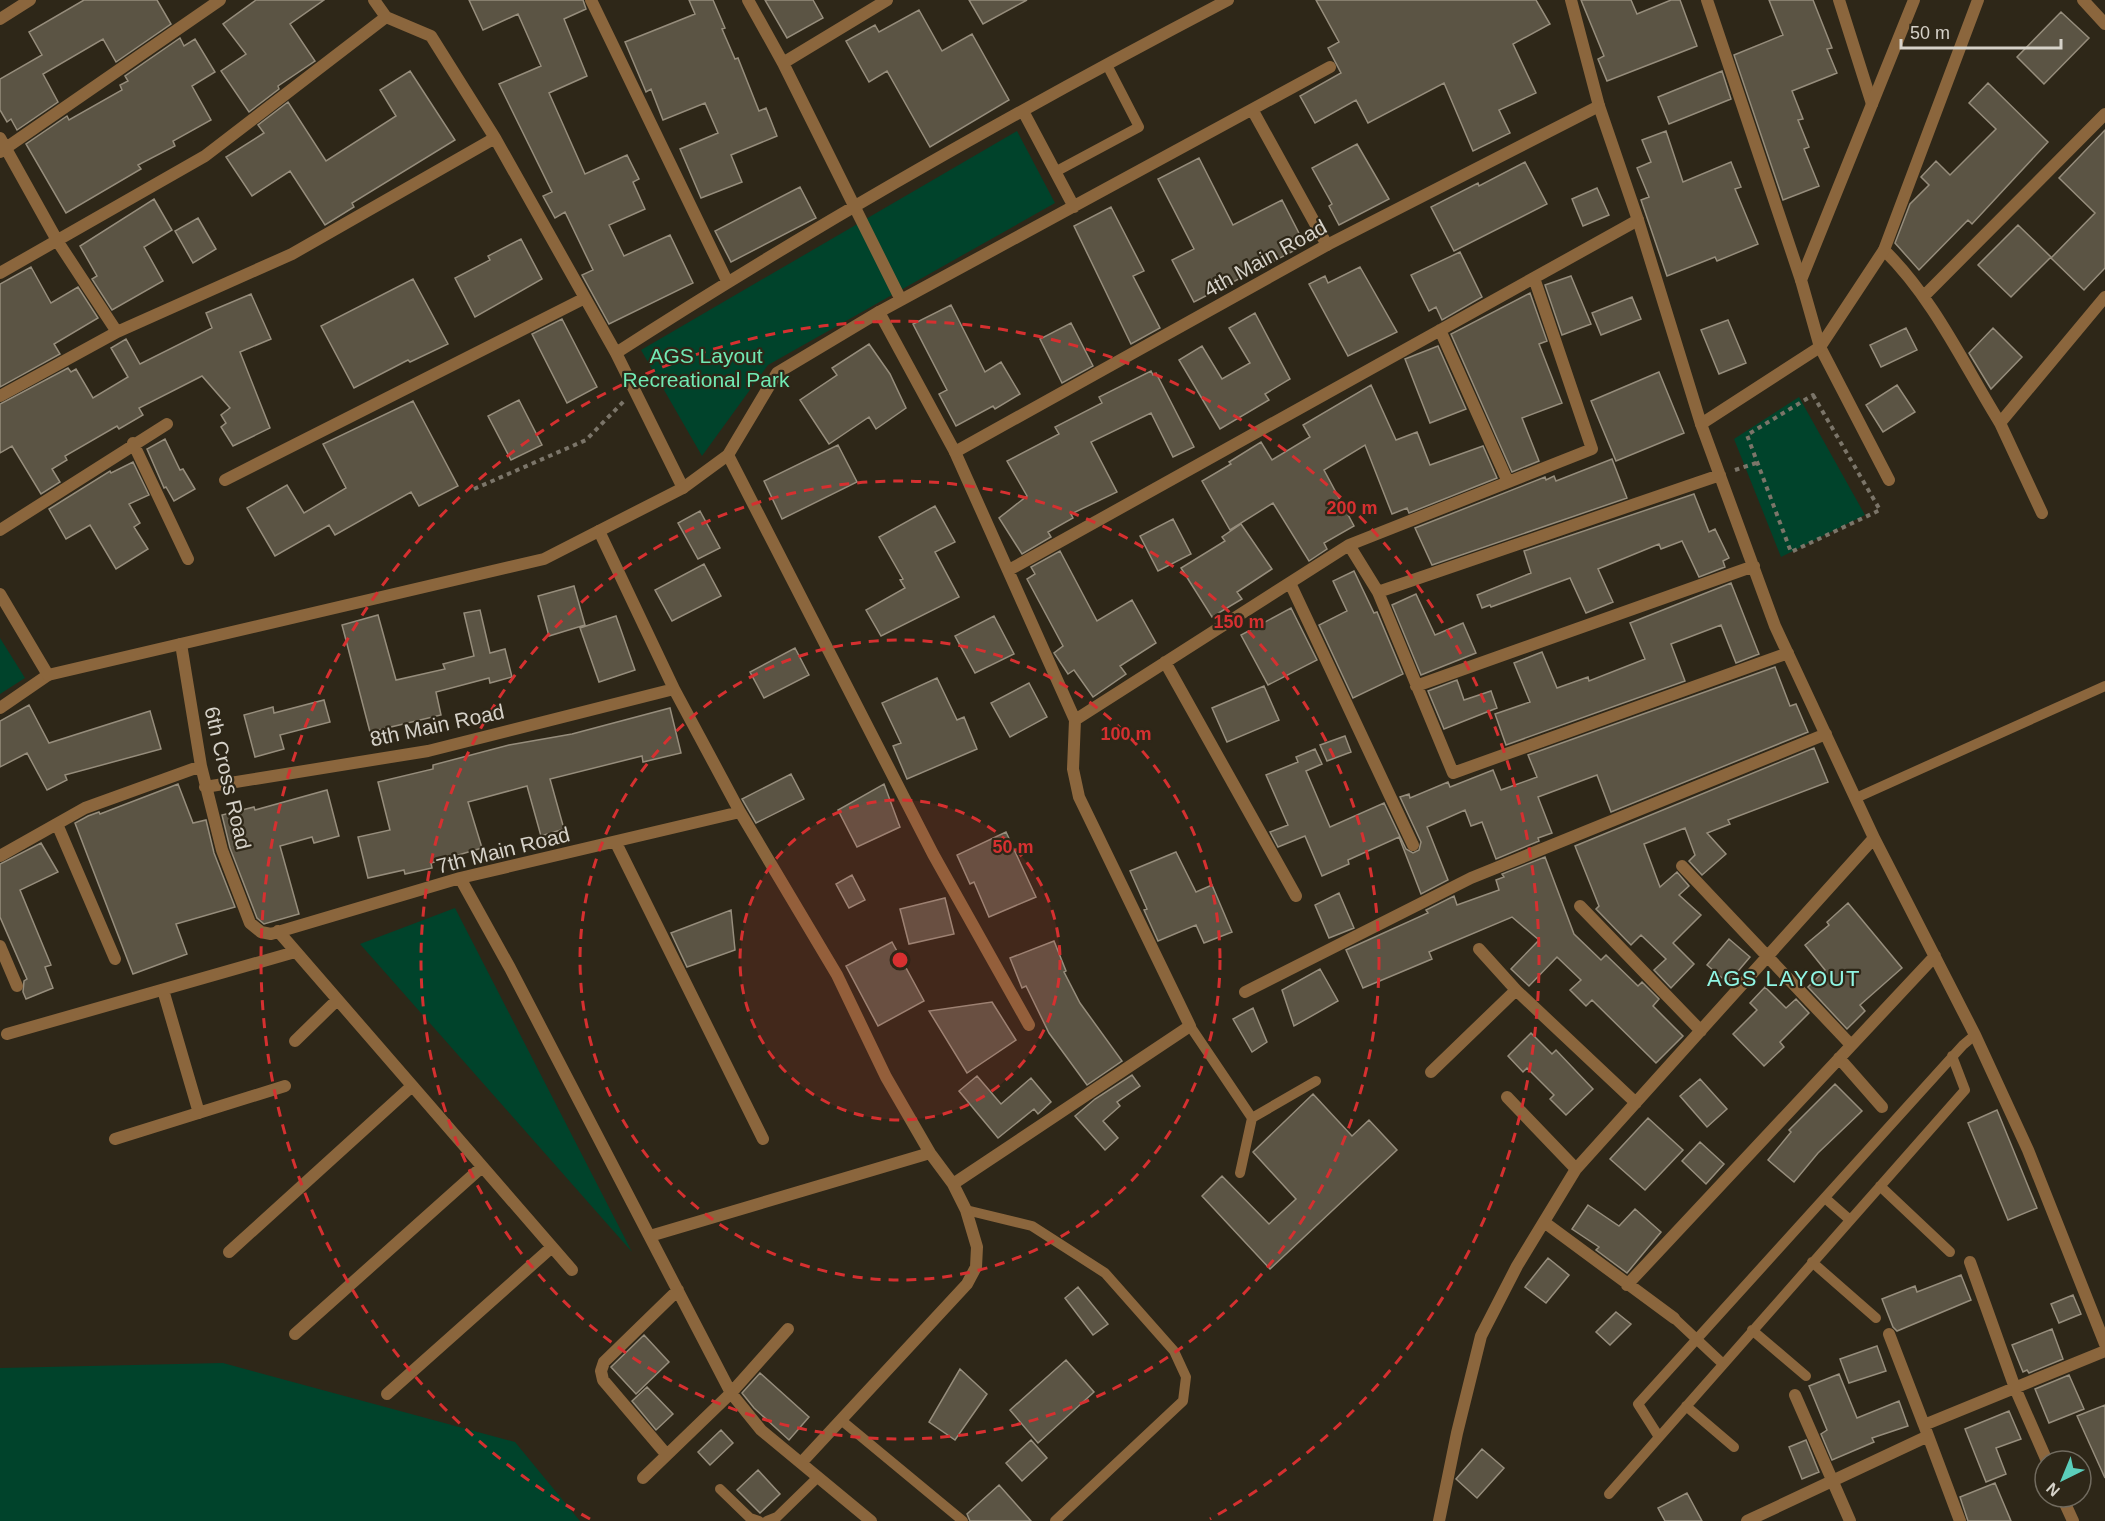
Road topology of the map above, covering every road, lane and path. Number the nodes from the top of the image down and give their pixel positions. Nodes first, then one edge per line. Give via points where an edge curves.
1 (30, 0) edge
2 (220, 0) edge
3 (374, 0) edge
4 (591, 0) edge
5 (748, 0) edge
6 (887, 0) edge
7 (1228, 0) edge
8 (1571, 0) edge
9 (1707, 0) edge
10 (1839, 0) edge
11 (1914, 0) edge
12 (1978, 0) edge
13 (2084, 0) edge
14 (386, 17) junction
15 (0, 19) edge
16 (2105, 24) edge
17 (783, 63) junction
18 (1107, 65) junction
19 (1330, 68) dead end
20 (1872, 104) junction
21 (1599, 106) junction
22 (1023, 111) junction
23 (1253, 111) junction
24 (2105, 114) edge
25 (495, 138) junction
26 (2, 146) edge
27 (1055, 172) junction
28 (1074, 207) junction
29 (853, 208) junction
30 (1638, 220) junction
31 (58, 242) junction
32 (1327, 245) junction
33 (1884, 250) junction
34 (0, 273) edge
35 (1534, 278) junction
36 (1801, 280) junction
37 (727, 281) junction
38 (1924, 296) junction
39 (2105, 297) edge
40 (585, 298) junction
41 (901, 300) junction
42 (879, 312) junction
43 (1440, 330) junction
44 (117, 332) junction
45 (1820, 347) junction
46 (616, 353) junction
47 (635, 390) junction
48 (0, 396) edge
49 (2000, 423) junction
50 (167, 424) dead end
51 (1701, 424) junction
52 (133, 443) junction
53 (955, 452) junction
54 (728, 455) junction
55 (1756, 463) junction
56 (1720, 475) junction
57 (225, 480) dead end
58 (1889, 480) dead end
59 (1508, 482) junction
60 (683, 488) junction
61 (474, 489) dead end
62 (2042, 513) dead end
63 (0, 530) edge
64 (599, 531) junction
65 (1349, 545) junction
66 (188, 558) dead end
67 (1754, 566) junction
68 (1009, 570) junction
69 (1290, 583) junction
70 (1378, 592) junction
71 (1, 598) edge
72 (180, 644) junction
73 (1788, 653) junction
74 (1165, 662) junction
75 (48, 675) junction
76 (1416, 686) junction
77 (2105, 686) edge
78 (674, 689) junction
79 (0, 708) edge
80 (1074, 720) junction
81 (1826, 734) junction
82 (201, 766) junction
83 (205, 787) junction
84 (1856, 798) junction
85 (740, 812) junction
86 (57, 824) junction
87 (1874, 838) junction
88 (616, 843) junction
89 (1413, 845) dead end
90 (0, 856) edge
91 (1682, 866) dead end
92 (460, 879) junction
93 (1296, 896) dead end
94 (1581, 906) dead end
95 (278, 932) junction
96 (0, 946) edge
97 (1479, 949) dead end
98 (295, 952) junction
99 (1935, 956) junction
100 (1767, 958) junction
101 (116, 959) dead end
102 (16, 986) dead end
103 (163, 990) junction
104 (1516, 990) junction
105 (1245, 992) dead end
106 (337, 1000) junction
107 (1029, 1025) dead end
108 (1190, 1026) junction
109 (1701, 1031) junction
110 (7, 1034) dead end
111 (1975, 1035) junction
112 (295, 1041) dead end
113 (1851, 1046) junction
114 (1952, 1056) junction
115 (1839, 1058) junction
116 (1431, 1072) dead end
117 (1316, 1081) dead end
118 (285, 1086) dead end
119 (412, 1086) junction
120 (1507, 1097) dead end
121 (1636, 1103) junction
122 (1882, 1107) dead end
123 (199, 1113) junction
124 (1252, 1118) junction
125 (115, 1139) dead end
126 (763, 1139) dead end
127 (930, 1153) junction
128 (482, 1167) junction
129 (1576, 1169) junction
130 (1240, 1173) dead end
131 (953, 1184) junction
132 (1880, 1186) junction
133 (1825, 1198) junction
134 (966, 1210) junction
135 (1850, 1220) junction
136 (1544, 1222) junction
137 (650, 1236) junction
138 (552, 1247) junction
139 (229, 1252) dead end
140 (1950, 1252) dead end
141 (1812, 1262) junction
142 (1970, 1263) dead end
143 (572, 1270) dead end
144 (1627, 1285) junction
145 (678, 1290) junction
146 (1674, 1318) joint
147 (1876, 1318) dead end
148 (788, 1329) dead end
149 (1752, 1330) junction
150 (295, 1334) dead end
151 (1889, 1334) dead end
152 (1697, 1338) junction
153 (2105, 1344) edge
154 (2105, 1351) edge
155 (1723, 1364) junction
156 (1806, 1376) dead end
157 (2015, 1388) junction
158 (731, 1393) junction
159 (387, 1394) dead end
160 (1795, 1395) dead end
161 (1686, 1406) junction
162 (841, 1420) junction
163 (1925, 1431) junction
164 (1659, 1437) junction
165 (1734, 1447) dead end
166 (2042, 1449) edge
167 (666, 1454) junction
168 (801, 1463) junction
169 (818, 1477) junction
170 (643, 1478) dead end
171 (1832, 1481) junction
172 (720, 1489) dead end
173 (1609, 1494) dead end
174 (759, 1521) edge
175 (767, 1521) edge
176 (871, 1521) edge
177 (963, 1521) edge
178 (1055, 1521) edge
179 (1439, 1521) edge
180 (1747, 1521) edge
181 (1850, 1521) edge
182 (1960, 1521) edge

1 - 15 street
2 - 26 street
3 - 14 street
4 - 37 street
5 - 17 street
6 - 17 street
7 - 18 street
8 - 21 street
9 - 36 street
10 - 20 street
11 - 20 street
12 - 33 street
13 - 16 street
14 - 25 street via 431,36
14 - 31 street via 205,156
17 - 29 street
18 - 22 street
18 - 27 lane via 1140,127
19 - 23 street
20 - 36 street
21 - 30 street
21 - 32 street, 4th Main Road
22 - 27 street
22 - 29 street
23 - 28 street
23 - 32 street
24 - 38 street
25 - 40 street
25 - 44 street via 292,254
26 - 31 street
27 - 28 street
28 - 41 street
29 - 37 street
29 - 41 street
30 - 35 street
30 - 51 street
31 - 34 street
31 - 44 street
32 - 53 street, 4th Main Road
33 - 38 street
33 - 45 street
35 - 43 street
35 - 59 street via 1592,449
36 - 45 street
37 - 46 street
38 - 49 street
39 - 49 street
40 - 46 street
40 - 57 street
41 - 42 street
42 - 53 street
42 - 54 street via 777,373
43 - 59 street
43 - 68 street
44 - 48 street
45 - 51 street
45 - 58 street
46 - 47 street
47 - 60 street
47 - 61 path via 586,440
49 - 62 street
50 - 52 street
51 - 56 street
52 - 63 street
52 - 66 street
53 - 68 street
54 - 60 street
54 - 107 street via 933,854
55 - 55 path via 1791,552 1880,510 1813,395 1747,435
55 - 56 path
56 - 67 street
56 - 70 street
59 - 65 street
60 - 64 street
64 - 72 street via 544,559
64 - 78 street
65 - 69 street
65 - 70 street
67 - 73 street
67 - 76 street
68 - 80 street
69 - 74 street
69 - 89 street
70 - 76 street
71 - 75 street
72 - 75 street
72 - 82 street, 6th Cross Road
73 - 76 street via 1453,773
73 - 81 street
74 - 80 street
74 - 93 street
75 - 79 street
77 - 84 lane
78 - 83 street, 8th Main Road via 428,751
78 - 85 street
80 - 108 street via 1072,769 1079,797
81 - 84 street
81 - 105 street via 1471,878
82 - 83 street, 6th Cross Road
82 - 86 street via 85,808
83 - 95 street, 6th Cross Road via 222,850 250,924 261,932
84 - 87 street
85 - 88 street, 7th Main Road
85 - 127 street via 837,975 886,1077
86 - 90 street
86 - 101 street
87 - 99 street
87 - 100 street
88 - 92 street, 7th Main Road
88 - 126 street
91 - 100 street
92 - 95 street, 7th Main Road
92 - 137 street
94 - 109 street
95 - 98 street
96 - 102 street
97 - 104 street
98 - 103 street
98 - 106 street
99 - 111 street
99 - 113 street
100 - 109 street
100 - 113 street
103 - 110 street
103 - 123 street
104 - 116 street
104 - 121 street
106 - 112 street
106 - 119 street
108 - 124 lane
108 - 131 street
109 - 121 street
111 - 114 lane
111 - 153 street via 2028,1150
113 - 115 street
114 - 132 lane via 1965,1090
114 - 133 lane
115 - 122 street
115 - 144 street
117 - 124 lane
118 - 123 street
119 - 128 street
119 - 139 street
120 - 129 street
121 - 129 street
123 - 125 street
124 - 130 lane
127 - 131 street
127 - 137 street
128 - 138 street
128 - 150 street
129 - 136 street
131 - 134 street
132 - 135 lane
132 - 140 lane
133 - 135 lane
133 - 152 lane
134 - 162 street via 977,1247 976,1267 967,1284
134 - 178 lane via 1032,1226 1105,1273 1174,1351 1186,1377 1183,1401
135 - 141 lane
136 - 144 street
136 - 179 street via 1481,1336
137 - 145 street
138 - 143 street
138 - 159 street
141 - 147 lane
141 - 149 lane
142 - 157 street
144 - 146 street
145 - 158 street
145 - 167 street via 604,1362 601,1371 603,1380
146 - 152 lane
148 - 158 street
149 - 155 lane
149 - 156 lane
151 - 163 street
152 - 155 lane
152 - 164 lane via 1638,1404
154 - 157 street
155 - 161 lane
157 - 163 street
157 - 166 street
158 - 167 street
158 - 168 street via 761,1430
160 - 171 street
161 - 164 lane
161 - 165 lane
162 - 168 street
162 - 177 lane
163 - 171 street
163 - 182 street
164 - 173 lane
167 - 170 street
168 - 169 street
169 - 175 lane via 777,1517
169 - 176 street
171 - 180 street
171 - 181 street
172 - 174 lane via 750,1518

